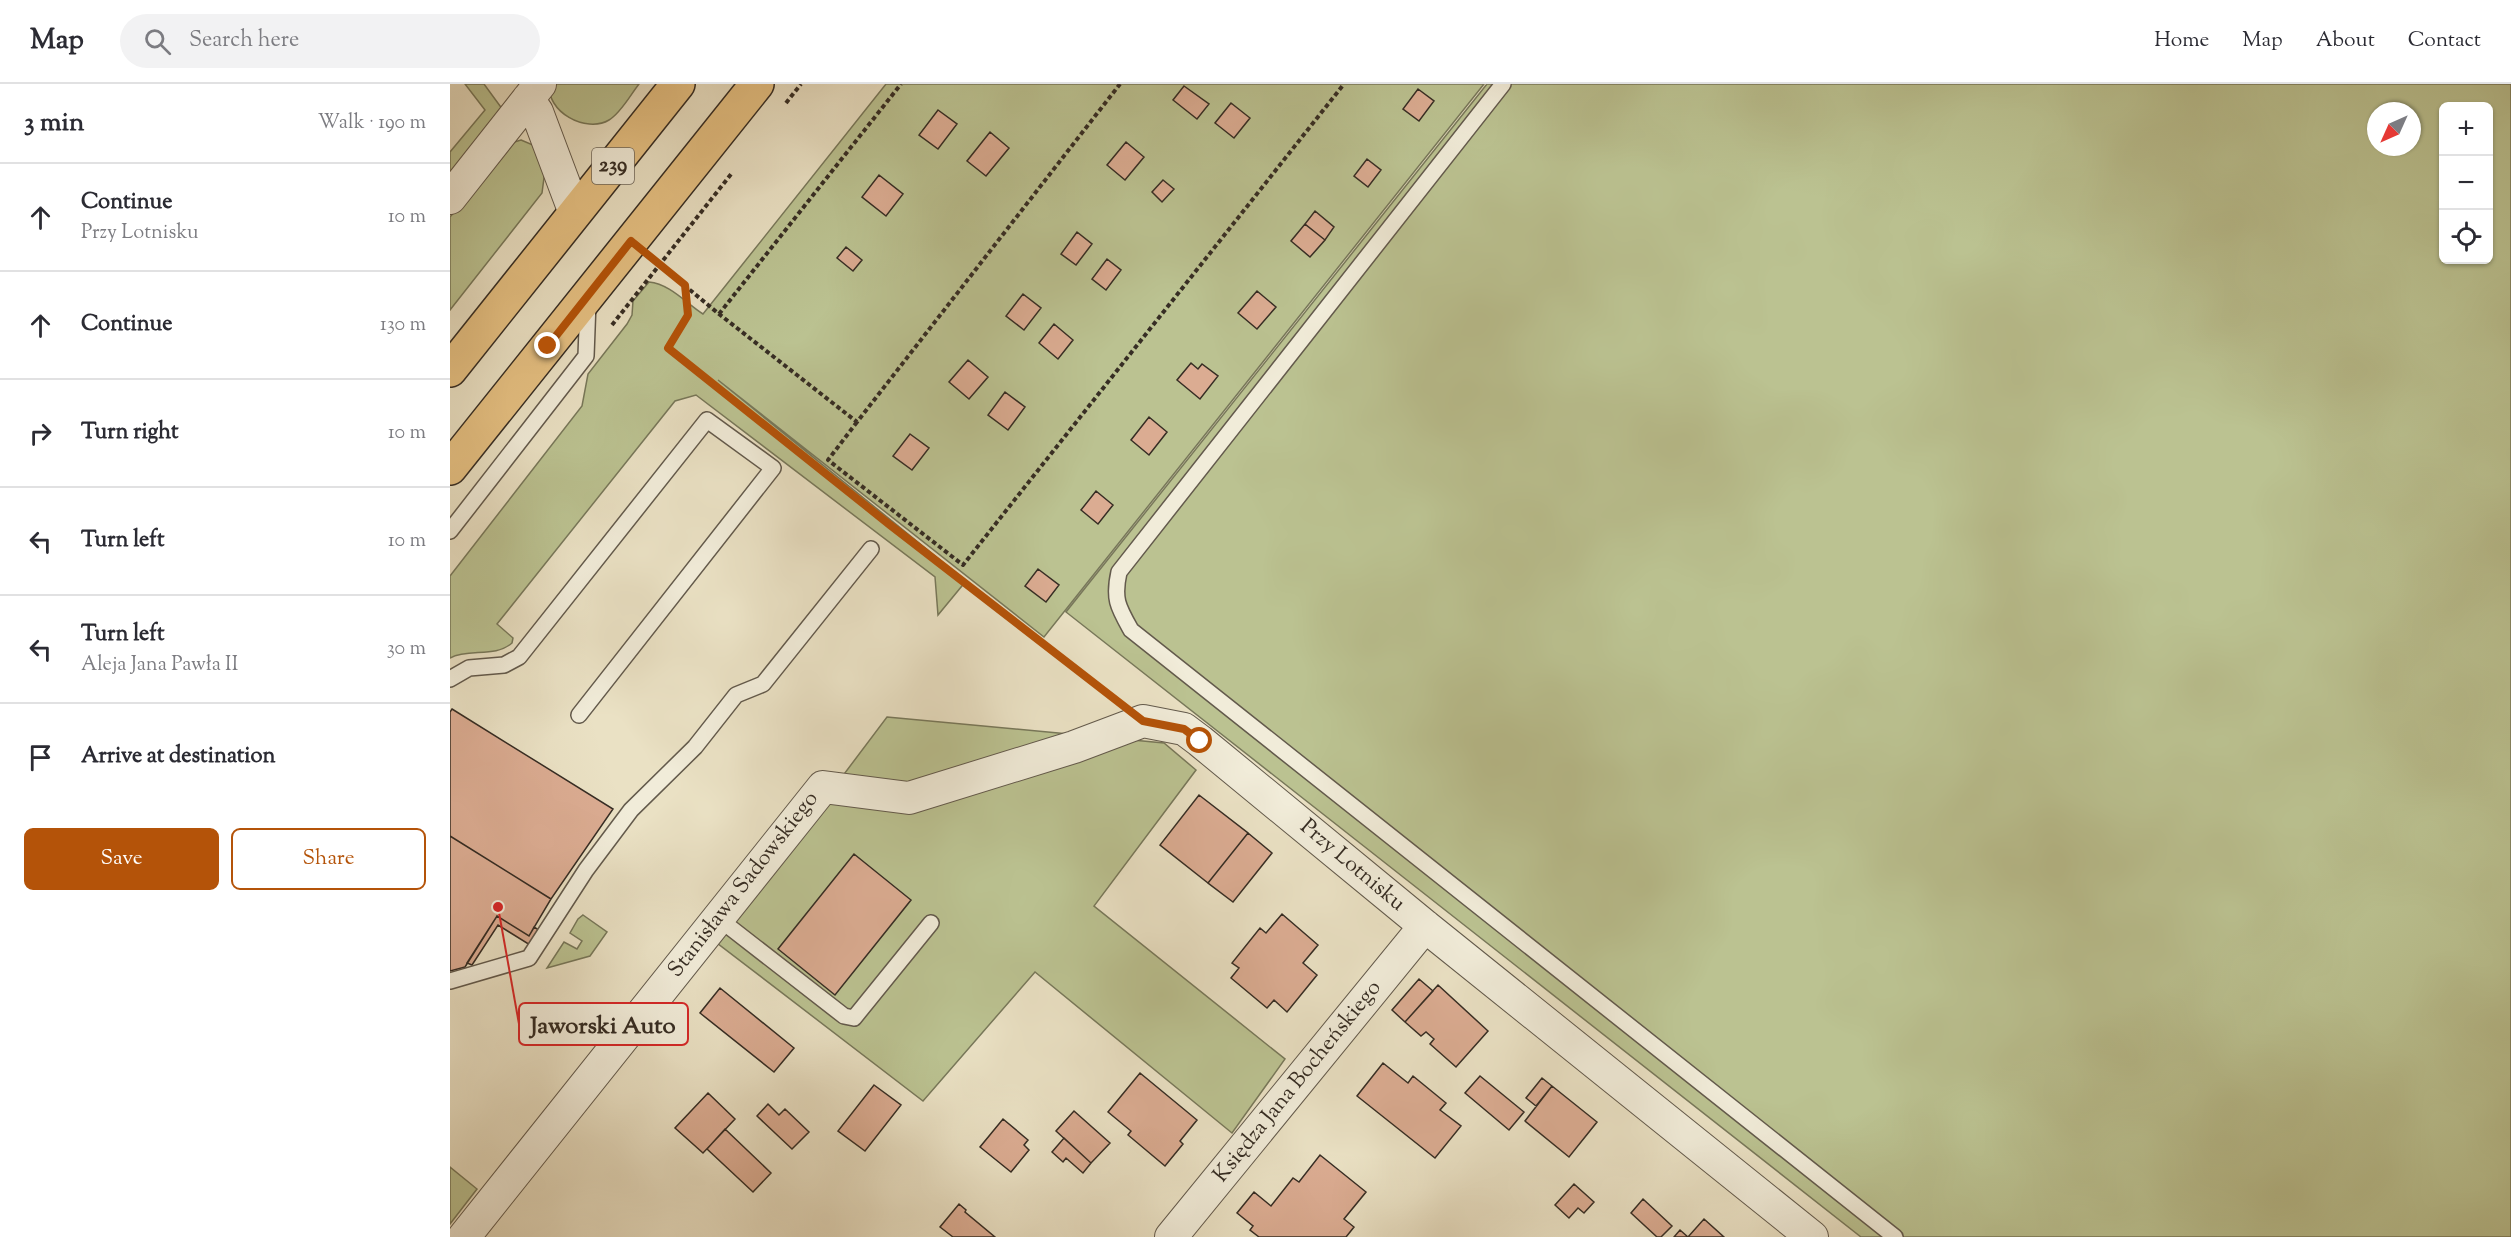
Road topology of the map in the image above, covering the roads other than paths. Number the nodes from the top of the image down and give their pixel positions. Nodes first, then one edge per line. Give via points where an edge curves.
1 (678, 84) edge
2 (757, 84) edge
3 (1503, 84) edge
4 (528, 89) edge
5 (450, 198) edge
6 (576, 213) junction
7 (588, 294) junction
8 (450, 370) edge
9 (450, 468) edge
10 (450, 531) edge
11 (871, 549) dead end
12 (450, 679) edge
13 (579, 715) dead end
14 (823, 787) joint
15 (718, 918) junction
16 (931, 923) dead end
17 (1425, 926) junction
18 (450, 981) edge
19 (465, 1237) edge
20 (1172, 1237) edge
21 (1812, 1237) edge
22 (1895, 1237) edge

1 - 6 main road, 239
2 - 7 main road, 239
3 - 22 lane via 1119,572 1114,591 1121,612 1131,630
4 - 5 street
4 - 6 street
6 - 8 main road, 239
7 - 9 main road, 239
7 - 10 lane via 586,356
11 - 18 lane via 764,684 736,695 695,747 631,810 586,870 529,958
12 - 13 lane via 469,668 504,665 519,657 707,420 773,468
14 - 15 street, Stanisława Sadowskiego
14 - 17 street, Przy Lotnisku via 909,798 1074,747 1143,721 1184,729
15 - 16 lane via 844,1016 854,1017
15 - 19 street, Stanisława Sadowskiego
17 - 20 street, Księdza Jana Bocheńskiego
17 - 21 street, Przy Lotnisku

